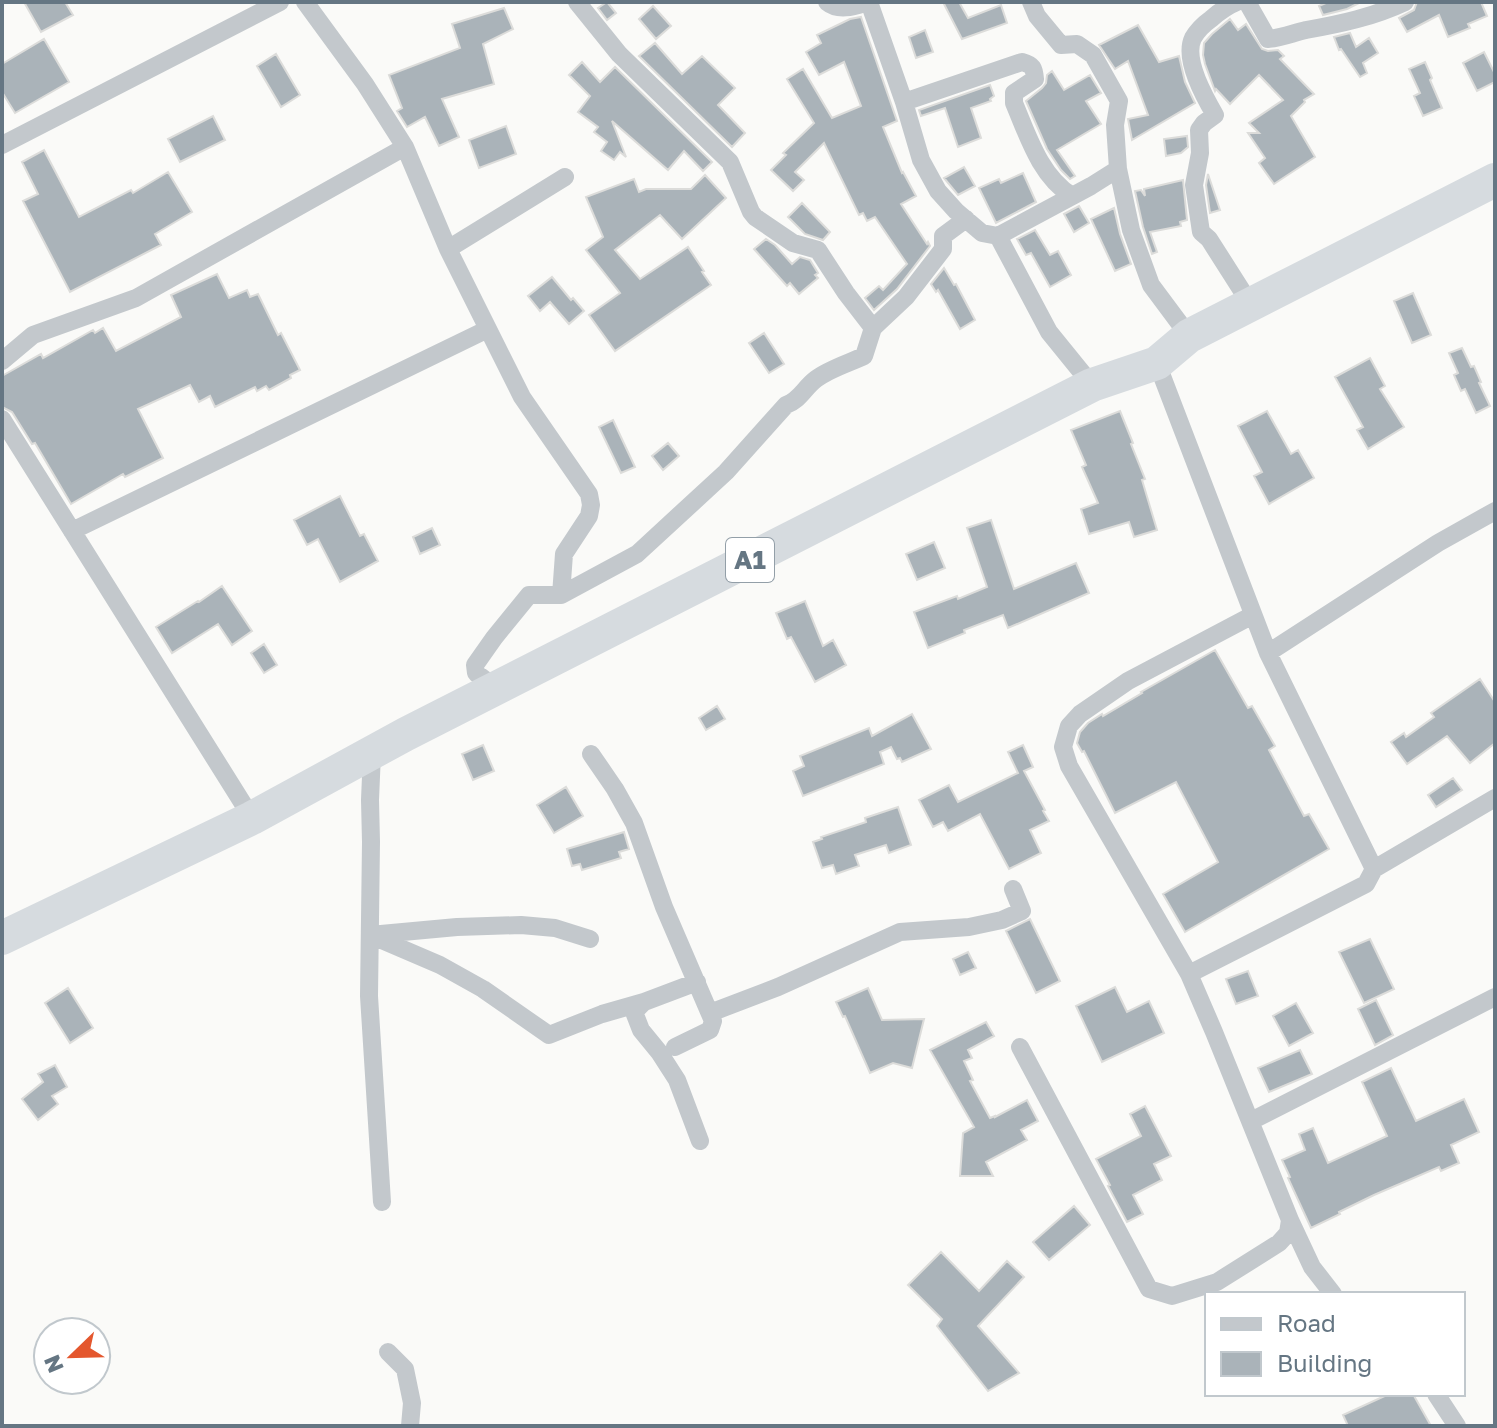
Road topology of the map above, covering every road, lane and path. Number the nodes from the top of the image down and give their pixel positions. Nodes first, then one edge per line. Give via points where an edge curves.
1 (280, 2) edge
2 (305, 2) edge
3 (827, 2) edge
4 (869, 2) edge
5 (1031, 2) edge
6 (1237, 2) edge
7 (1247, 2) edge
8 (1405, 2) edge
9 (585, 6) edge
10 (904, 102) junction
11 (2, 145) edge
12 (405, 147) junction
13 (1118, 169) junction
14 (565, 177) dead end
15 (1495, 180) edge
16 (1072, 196) junction
17 (966, 219) junction
18 (998, 236) junction
19 (448, 249) junction
20 (1251, 305) junction
21 (873, 328) junction
22 (488, 329) junction
23 (1189, 336) junction
24 (2, 361) edge
25 (1157, 363) junction
26 (1092, 385) junction
27 (2, 419) edge
28 (1495, 511) edge
29 (72, 531) junction
30 (561, 595) junction
31 (1253, 615) junction
32 (1268, 653) junction
33 (497, 689) junction
34 (372, 753) junction
35 (591, 754) dead end
36 (1495, 798) edge
37 (252, 818) junction
38 (1374, 869) junction
39 (1013, 889) dead end
40 (370, 935) junction
41 (2, 938) edge
42 (590, 939) dead end
43 (1189, 974) junction
44 (697, 982) junction
45 (1495, 997) edge
46 (644, 1002) junction
47 (710, 1013) junction
48 (675, 1047) dead end
49 (1020, 1047) dead end
50 (1251, 1121) junction
51 (700, 1141) dead end
52 (382, 1202) dead end
53 (1290, 1220) junction
54 (1331, 1292) edge
55 (388, 1352) dead end
56 (1437, 1396) edge
57 (410, 1426) edge
58 (1457, 1426) edge

1 - 11 street
2 - 12 street
3 - 4 street via 852,7
4 - 10 street
5 - 13 street via 1061,45 1077,44 1093,55 1119,101
6 - 20 street via 1192,40 1198,83 1215,115 1199,130 1194,185 1201,232
7 - 8 street via 1268,39 1330,27
9 - 21 street via 619,54 730,162 755,217 793,243 818,250
10 - 16 street via 1022,62 1030,64 1035,79 1014,93 1014,103 1047,173
10 - 17 street via 921,160 938,191
12 - 19 street
12 - 24 street via 136,298 33,335
13 - 16 street
13 - 23 street via 1131,230 1151,285
14 - 19 street
15 - 20 highway, A1
16 - 18 street
17 - 18 street via 982,233
17 - 21 street via 943,236 943,249 906,297
18 - 26 street via 1049,332
19 - 22 street
20 - 23 highway, A1
21 - 30 street via 864,356 812,382 637,554
22 - 29 street
22 - 30 street via 522,397 589,494 589,516 564,554
23 - 25 highway, A1
25 - 26 highway, A1
25 - 31 street
26 - 33 highway, A1
27 - 29 street
28 - 32 street
29 - 37 street
30 - 33 street via 529,595 480,657 476,673
31 - 32 street
31 - 43 street via 1128,681 1080,714 1069,726 1063,747
32 - 38 street
33 - 34 highway, A1
34 - 37 highway, A1
34 - 40 street
35 - 44 street via 634,823
36 - 38 street
37 - 41 highway, A1
38 - 43 street via 1366,884
39 - 47 street via 1022,911 1002,920 900,932
40 - 42 street via 521,925
40 - 46 street via 483,989 549,1035
40 - 52 street
43 - 50 street
44 - 46 street
44 - 47 street
45 - 50 street
46 - 51 street via 634,1012 641,1030 677,1080
47 - 48 street via 710,1030
49 - 53 street via 1149,1289 1172,1296 1217,1282 1279,1243
50 - 53 street
53 - 54 street via 1312,1267
55 - 57 street via 405,1369 412,1403
56 - 58 street

